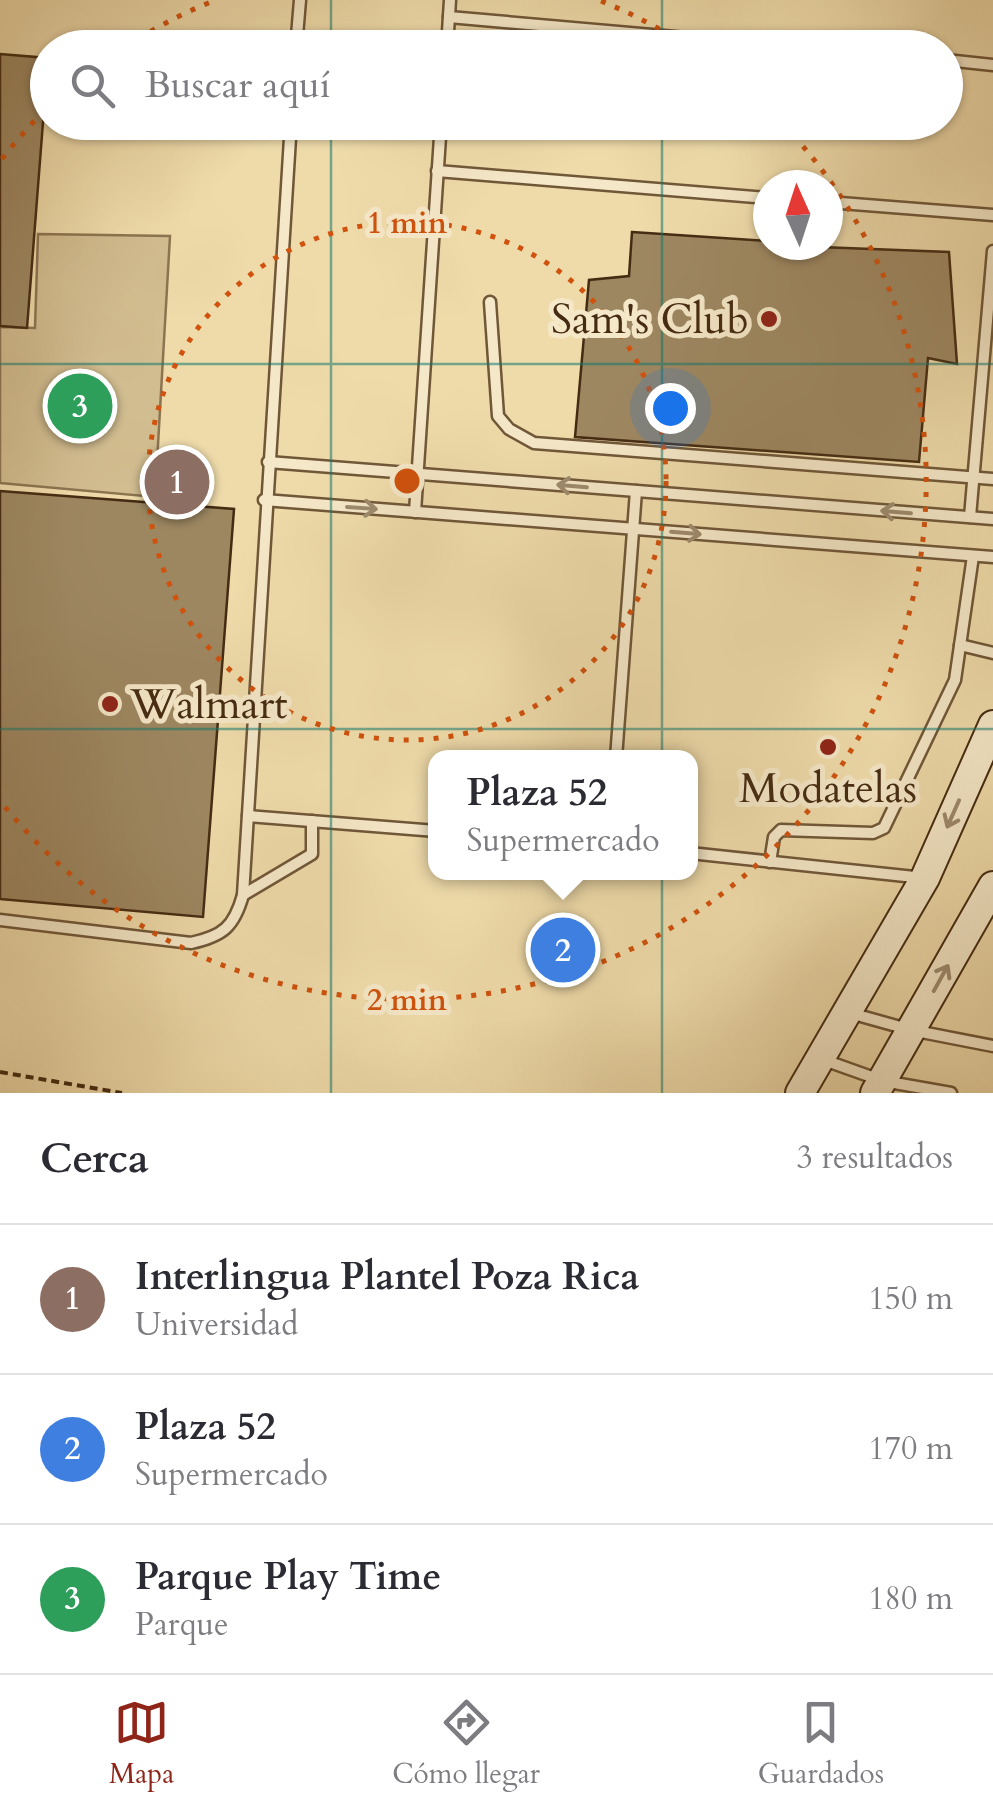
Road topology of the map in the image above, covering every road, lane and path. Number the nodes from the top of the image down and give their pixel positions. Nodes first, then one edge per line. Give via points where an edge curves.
1 (300, 0) edge
2 (450, 0) edge
3 (449, 16) junction
4 (298, 30) edge
5 (448, 30) edge
6 (603, 30) edge
7 (963, 61) edge
8 (993, 64) edge
9 (290, 140) edge
10 (440, 140) edge
11 (437, 171) junction
12 (753, 197) edge
13 (843, 203) edge
14 (993, 216) edge
15 (993, 251) edge
16 (490, 302) dead end
17 (980, 426) junction
18 (993, 427) edge
19 (268, 462) junction
20 (415, 474) junction
21 (976, 478) junction
22 (993, 479) edge
23 (636, 491) junction
24 (264, 500) junction
25 (415, 512) junction
26 (970, 518) junction
27 (993, 518) edge
28 (635, 529) junction
29 (973, 556) junction
30 (993, 557) edge
31 (960, 644) junction
32 (993, 652) edge
33 (993, 725) edge
34 (617, 750) edge
35 (248, 816) junction
36 (312, 821) junction
37 (428, 829) edge
38 (698, 854) edge
39 (770, 862) junction
40 (925, 878) junction
41 (993, 886) edge
42 (243, 895) junction
43 (0, 920) edge
44 (849, 1012) junction
45 (911, 1030) junction
46 (993, 1046) edge
47 (822, 1060) junction
48 (0, 1072) edge
49 (879, 1087) edge
50 (122, 1093) edge
51 (800, 1093) edge
52 (951, 1093) edge

1 - 4 lane
2 - 3 lane
3 - 5 lane
3 - 6 lane
7 - 8 lane
9 - 19 lane
10 - 11 lane
11 - 12 lane
11 - 20 lane
13 - 14 lane
15 - 17 lane
16 - 21 lane via 498,416 534,443
17 - 18 lane
17 - 21 lane
19 - 20 lane
19 - 24 lane
23 -> 20 lane
20 - 25 lane
21 - 22 lane
21 - 26 lane
26 -> 23 lane
23 - 28 lane
24 -> 25 lane
24 - 35 lane
25 - 28 lane
26 - 27 lane
28 -> 29 lane
28 - 34 lane
29 - 30 lane
29 - 31 lane
31 - 32 lane
31 - 39 lane via 955,680 884,828 781,830
33 -> 40 main road
35 - 36 lane
35 - 42 lane
36 - 37 lane
36 - 42 lane via 312,854
38 - 39 lane
39 - 40 lane
40 - 44 main road
45 -> 41 main road
42 - 43 lane via 235,922 219,937 192,944
44 - 45 lane
44 - 47 main road
45 - 46 lane
45 - 49 main road
47 - 49 lane
47 - 51 main road
48 - 50 path
49 - 52 lane

